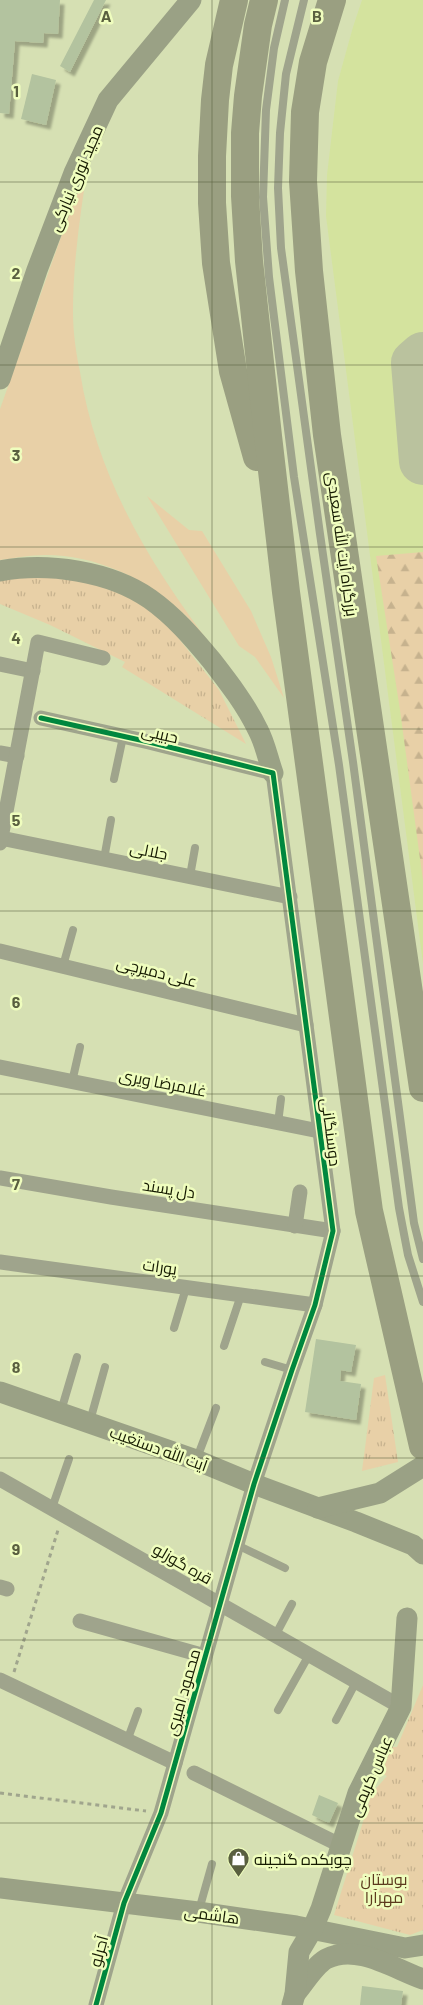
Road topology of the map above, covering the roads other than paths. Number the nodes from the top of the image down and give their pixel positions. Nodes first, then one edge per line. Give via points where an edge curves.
1 (191, 0) edge
2 (234, 0) edge
3 (264, 0) edge
4 (285, 0) edge
5 (304, 0) edge
6 (332, 0) edge
7 (0, 380) edge
8 (280, 541) junction
9 (0, 571) edge
10 (103, 658) dead end
11 (0, 664) edge
12 (33, 672) junction
13 (41, 718) dead end
14 (122, 737) junction
15 (0, 753) edge
16 (17, 756) junction
17 (273, 774) junction
18 (114, 779) dead end
19 (111, 820) dead end
20 (0, 840) edge
21 (196, 848) dead end
22 (104, 859) junction
23 (190, 876) junction
24 (290, 897) junction
25 (72, 930) dead end
26 (0, 951) edge
27 (63, 966) junction
28 (306, 1025) junction
29 (80, 1047) dead end
30 (0, 1067) edge
31 (72, 1082) junction
32 (423, 1088) edge
33 (281, 1099) dead end
34 (278, 1123) junction
35 (319, 1131) junction
36 (0, 1178) edge
37 (300, 1192) dead end
38 (295, 1226) junction
39 (333, 1231) junction
40 (423, 1259) edge
41 (0, 1262) edge
42 (186, 1288) junction
43 (241, 1295) junction
44 (423, 1302) edge
45 (315, 1305) junction
46 (174, 1328) dead end
47 (224, 1346) dead end
48 (77, 1357) dead end
49 (265, 1362) dead end
50 (105, 1367) dead end
51 (292, 1370) junction
52 (0, 1392) edge
53 (216, 1408) dead end
54 (60, 1413) junction
55 (89, 1423) junction
56 (423, 1446) edge
57 (69, 1459) dead end
58 (196, 1460) junction
59 (423, 1466) edge
60 (0, 1479) edge
61 (254, 1484) junction
62 (317, 1508) junction
63 (58, 1511) junction
64 (237, 1545) junction
65 (423, 1554) edge
66 (286, 1568) dead end
67 (220, 1604) junction
68 (292, 1604) dead end
69 (407, 1618) dead end
70 (80, 1621) dead end
71 (275, 1636) junction
72 (309, 1655) junction
73 (205, 1656) junction
74 (5, 1682) edge
75 (356, 1682) junction
76 (401, 1707) junction
77 (278, 1710) dead end
78 (138, 1711) dead end
79 (336, 1720) dead end
80 (127, 1741) junction
81 (175, 1764) junction
82 (194, 1773) dead end
83 (342, 1846) junction
84 (212, 1864) dead end
85 (0, 1888) edge
86 (124, 1903) junction
87 (198, 1912) junction
88 (312, 1930) junction
89 (423, 1944) edge
90 (423, 1979) edge
91 (293, 2000) edge
92 (96, 2005) edge

1 - 7 main road, مجید نوری نیارکی via 108,100 71,182
2 - 8 highway via 219,65 215,100 212,184 216,263 233,371
3 - 8 highway via 251,64 245,133 245,196 249,261
4 - 44 lane via 274,48 266,110 263,197 270,277 294,477 340,774 399,1208 408,1255
5 - 40 lane via 286,74 280,132 281,248 414,1223
6 - 32 highway, بزرگراه آیت الله سعیدی via 313,62 305,112 303,182 309,271 327,434
8 - 56 highway via 369,1211
9 - 17 main road via 50,567 79,572 131,588 167,611 196,641 240,697 259,732
10 - 12 street via 38,642
11 - 12 street
12 - 16 street
13 - 14 street, حبیبی
14 - 17 street, حبیبی
14 - 18 lane
15 - 16 street
16 - 20 street
17 - 24 street, دوسنگانی
19 - 22 lane
20 - 22 street, جلالی
21 - 23 lane
22 - 23 street, جلالی
23 - 24 street, جلالی
24 - 28 street, دوسنگانی
25 - 27 lane
26 - 27 street, علی دمیرچی
27 - 28 street, علی دمیرچی
28 - 35 street, دوسنگانی
29 - 31 lane
30 - 31 street, غلامرضا ویری
31 - 34 street, غلامرضا ویری
33 - 34 lane
34 - 35 street, غلامرضا ویری
35 - 39 street, دوسنگانی
36 - 38 street, دل پسند
37 - 38 street
38 - 39 street, دل پسند
39 - 45 street, دوسنگانی
41 - 42 street, پورات
42 - 43 street, پورات
42 - 46 lane
43 - 45 street, پورات
43 - 47 lane
45 - 51 street, دوسنگانی
48 - 54 lane
49 - 51 lane
50 - 55 lane
51 - 61 street, دوسنگانی
52 - 54 main road, آیت الله دستغیب
53 - 58 lane
54 - 55 main road, آیت الله دستغیب
55 - 58 main road, آیت الله دستغیب
57 - 63 lane
58 - 61 main road, آیت الله دستغیب
59 - 62 main road via 380,1493
60 - 63 street, قره گوزلو
61 - 62 main road, آیت الله دستغیب
61 - 64 street, محمود امیری
62 - 65 main road, آیت الله دستغیب via 413,1545
63 - 67 street, قره گوزلو
64 - 66 lane
64 - 67 street, محمود امیری
67 - 71 street, قره گوزلو
67 - 73 street, محمود امیری
68 - 71 lane
69 - 76 main road, عباس کریمی
70 - 73 street
71 - 72 street, قره گوزلو
72 - 75 street, قره گوزلو
72 - 77 lane
73 - 81 street, محمود امیری
74 - 80 street
75 - 76 street, قره گوزلو
75 - 79 lane
76 - 83 main road, عباس کریمی via 358,1793
78 - 80 lane
80 - 81 street
81 - 86 street, محمود امیری via 161,1813
82 - 83 street
83 - 88 main road, عباس کریمی
84 - 87 lane
85 - 86 main road, هاشمی
86 - 87 main road, هاشمی
86 - 92 street, آجرلو
87 - 88 main road, هاشمی
88 - 89 main road, هاشمی via 406,1948
88 - 91 main road, عباس کریمی via 299,1952
90 - 91 main road via 363,1956 349,1954 326,1960

